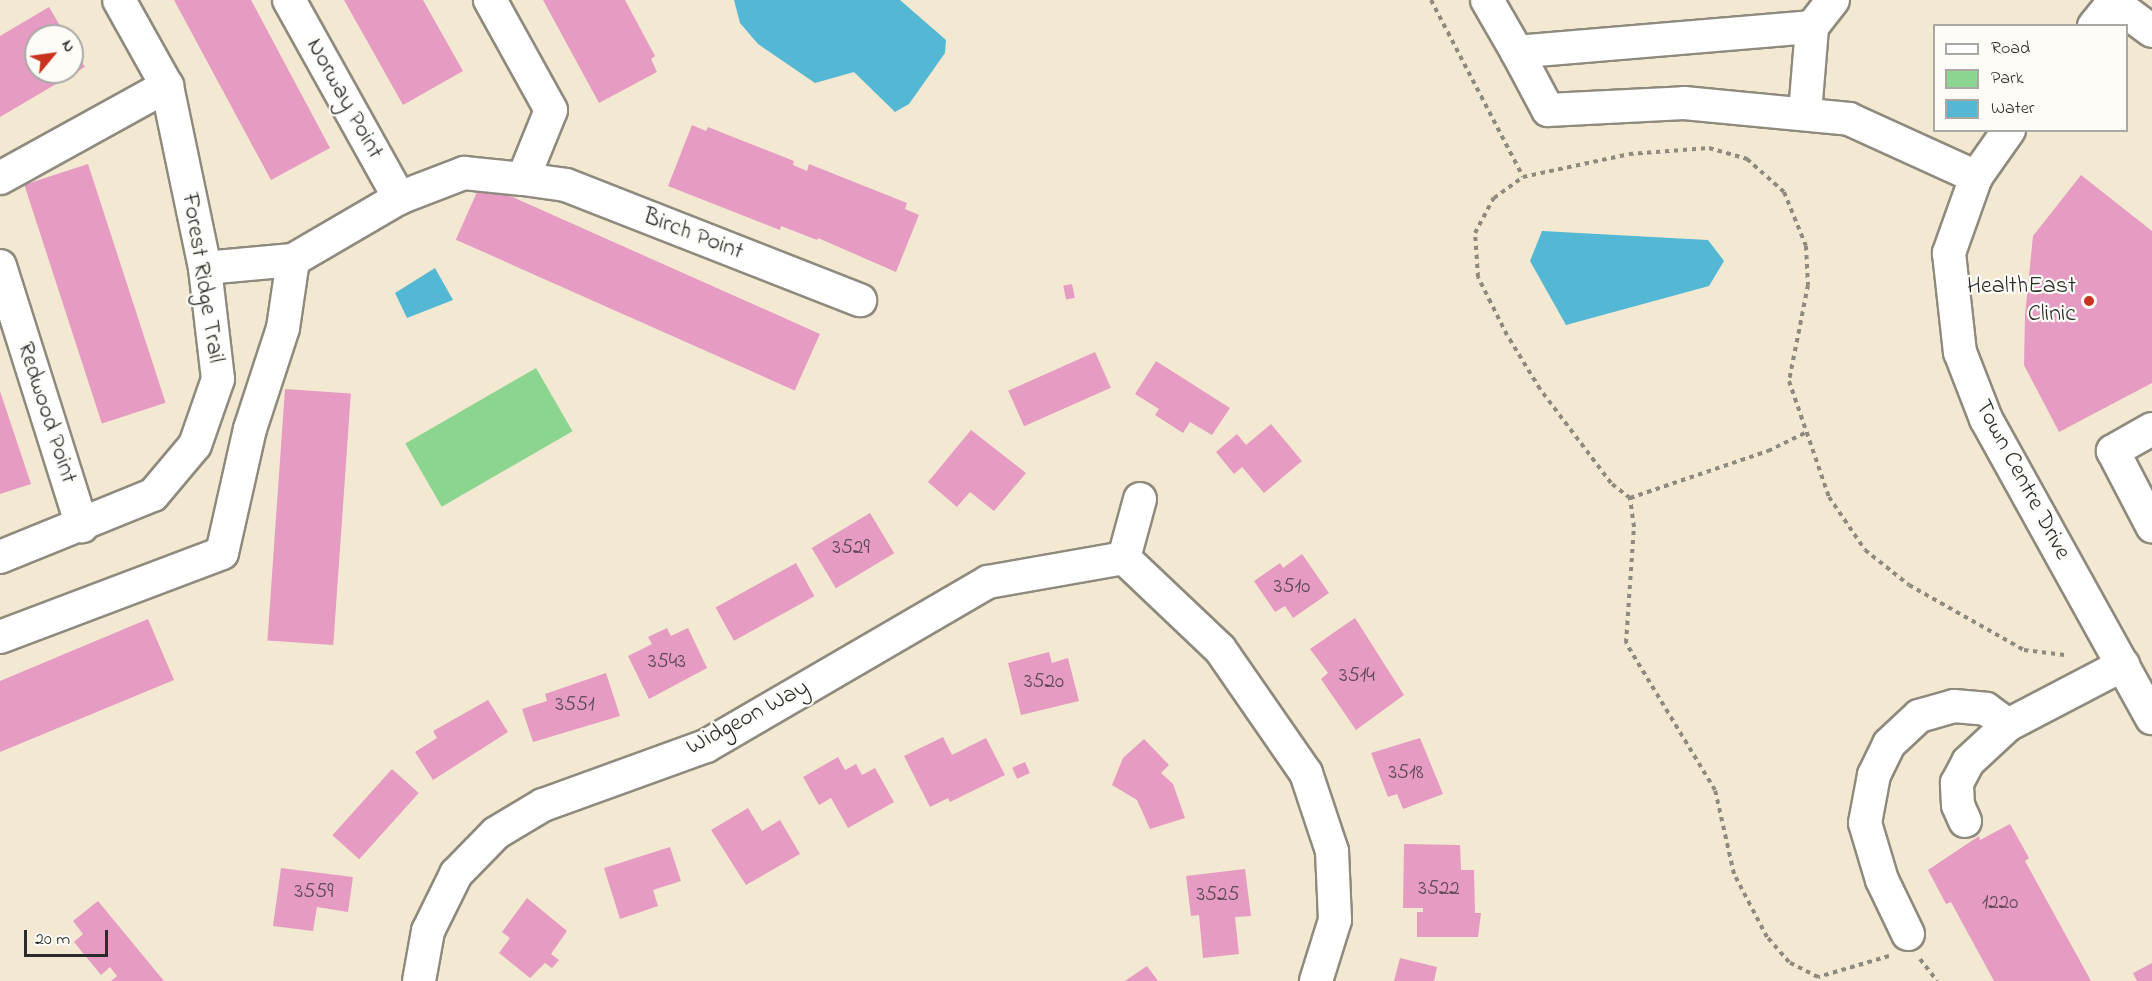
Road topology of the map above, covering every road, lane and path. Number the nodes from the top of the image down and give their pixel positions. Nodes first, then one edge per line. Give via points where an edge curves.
1 (119, 0) edge
2 (289, 0) edge
3 (490, 0) edge
4 (1431, 0) edge
5 (1487, 0) edge
6 (1833, 0) edge
7 (2108, 7) edge
8 (1812, 27) junction
9 (2152, 31) edge
10 (1517, 52) junction
11 (167, 86) junction
12 (1805, 113) junction
13 (2008, 132) edge
14 (1523, 177) junction
15 (1976, 177) junction
16 (0, 178) edge
17 (523, 179) junction
18 (399, 198) junction
19 (293, 261) junction
20 (0, 266) edge
21 (205, 267) junction
22 (860, 300) dead end
23 (2152, 429) edge
24 (1807, 432) junction
25 (1630, 498) junction
26 (1140, 499) dead end
27 (82, 526) junction
28 (2152, 526) edge
29 (0, 557) edge
30 (1124, 558) junction
31 (0, 637) edge
32 (2065, 655) dead end
33 (2136, 673) edge
34 (2152, 718) edge
35 (2008, 725) junction
36 (1965, 821) dead end
37 (1900, 945) joint
38 (419, 981) edge
39 (1316, 981) edge

1 - 11 street, Forest Ridge Trail
2 - 18 street, Norway Point
3 - 17 street via 551,110
4 - 14 path
5 - 10 street
6 - 8 street
7 - 9 street
8 - 10 street
8 - 12 street
10 - 12 street via 1548,110 1683,103
11 - 16 street
11 - 21 street, Forest Ridge Trail
12 - 15 street via 1849,119
13 - 15 street, Town Centre Drive
14 - 24 path via 1629,154 1709,148 1747,159 1785,192 1806,246 1808,285 1788,381
14 - 25 path via 1494,198 1475,233 1478,277 1540,388 1611,483
15 - 33 street, Town Centre Drive via 1949,253 1960,352 1986,419
17 - 18 street, Birch Point via 464,173
17 - 22 street, Birch Point via 566,185
18 - 19 street, Birch Point
19 - 21 street, Birch Point
19 - 31 street via 283,328 250,429 222,553
20 - 27 street, Redwood Point
21 - 27 street, Forest Ridge Trail via 218,379 195,445 153,495
23 - 28 street via 2113,451
24 - 25 path via 1768,451
24 - 32 path via 1829,496 1865,550 1909,585 2024,650
25 - 37 path via 1634,527 1626,643 1715,790 1734,874 1767,937 1789,962 1818,976
26 - 30 street
27 - 29 street, Forest Ridge Trail
30 - 38 street, Widgeon Way via 988,582 706,746 543,805 496,833 456,874 428,931
30 - 39 street via 1220,649 1306,773 1332,851 1335,920
33 - 34 street, Town Centre Drive
33 - 35 street
35 - 36 street via 1968,762 1957,783 1958,805
35 - 37 street via 1986,709 1954,706 1919,716 1889,744 1874,775 1865,823

